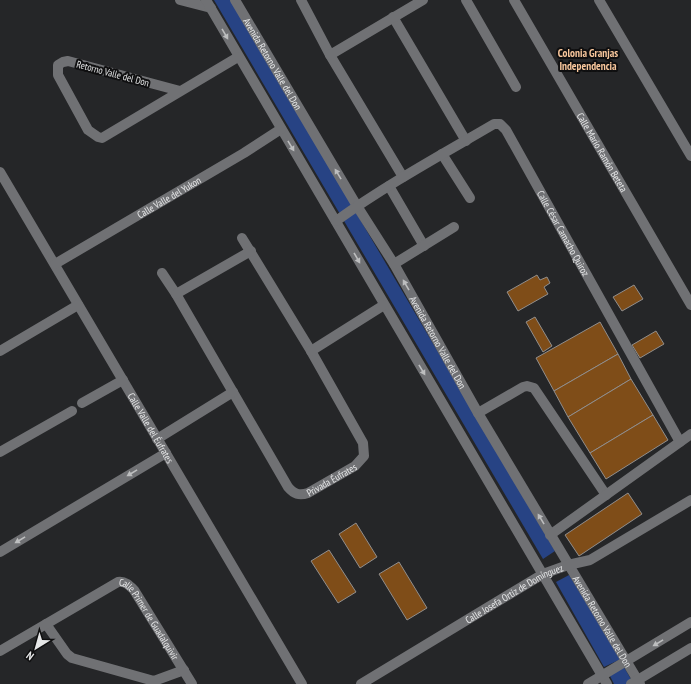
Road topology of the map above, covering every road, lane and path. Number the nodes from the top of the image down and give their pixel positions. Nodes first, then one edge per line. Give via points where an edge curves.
1 (180, 0) edge
2 (235, 0) edge
3 (301, 0) edge
4 (423, 0) edge
5 (466, 0) edge
6 (514, 0) edge
7 (599, 0) edge
8 (208, 4) edge
9 (393, 17) junction
10 (330, 55) junction
11 (238, 57) junction
12 (516, 87) dead end
13 (180, 91) junction
14 (281, 129) junction
15 (466, 141) junction
16 (442, 154) junction
17 (691, 156) edge
18 (0, 172) edge
19 (404, 177) junction
20 (389, 186) junction
21 (470, 198) dead end
22 (357, 206) junction
23 (336, 221) junction
24 (454, 227) dead end
25 (242, 238) dead end
26 (424, 246) junction
27 (251, 252) junction
28 (55, 264) junction
29 (394, 264) junction
30 (162, 273) dead end
31 (176, 294) junction
32 (78, 305) junction
33 (384, 305) junction
34 (691, 305) edge
35 (0, 351) edge
36 (311, 351) junction
37 (123, 380) junction
38 (234, 392) junction
39 (82, 403) dead end
40 (72, 411) dead end
41 (478, 413) junction
42 (691, 434) edge
43 (157, 439) junction
44 (680, 442) junction
45 (0, 452) edge
46 (166, 453) junction
47 (606, 495) junction
48 (691, 500) edge
49 (550, 535) junction
50 (0, 552) edge
51 (568, 565) junction
52 (543, 574) junction
53 (691, 622) edge
54 (46, 624) junction
55 (691, 648) edge
56 (0, 651) edge
57 (627, 661) junction
58 (184, 670) junction
59 (604, 680) edge
60 (636, 683) edge
61 (192, 684) edge
62 (302, 684) edge
63 (361, 684) edge
64 (588, 684) edge

1 - 8 street
22 -> 2 street, Avenida Retorno Valle del Don
3 - 10 street
4 - 9 street
5 - 12 street
6 - 34 street, Calle Mario Ramón Beteta
7 - 17 street
8 -> 11 street
9 - 10 street
9 - 15 street
10 - 19 street
11 - 13 street, Retorno Valle del Don
11 - 14 street
13 - 13 street, Retorno Valle del Don via 102,138 88,130 57,70 58,65 68,61
14 -> 23 street
14 - 28 street, Calle Valle del Yukon
15 - 16 street, Calle César Camacho Quiroz
15 - 44 street, Calle César Camacho Quiroz via 494,124 500,124 506,130
16 - 19 street, Calle César Camacho Quiroz
16 - 21 street
18 - 28 street, Calle Valle del Éufrates
19 - 20 street, Calle César Camacho Quiroz
20 - 22 street, Calle César Camacho Quiroz
20 - 26 street
22 - 23 street, Calle César Camacho Quiroz
22 - 29 street, Avenida Retorno Valle del Don
23 -> 33 street
24 - 26 street
25 - 27 street, Privada Éufrates
26 - 29 street
27 - 31 street
27 - 36 street, Privada Éufrates
28 - 32 street, Calle Valle del Éufrates
41 -> 29 street, Avenida Retorno Valle del Don
30 - 31 street, Privada Éufrates
31 - 38 street, Privada Éufrates
32 - 35 street
32 - 37 street, Calle Valle del Éufrates
33 - 36 street
33 -> 52 street
36 - 38 street, Privada Éufrates via 363,443 364,456 355,466 308,493 297,494 288,487
37 - 39 street
37 - 43 street, Calle Valle del Éufrates
38 - 43 street
40 - 45 street
41 - 47 street via 527,386 534,388
49 -> 41 street, Avenida Retorno Valle del Don
42 - 44 street
43 - 46 street, Calle Valle del Éufrates
44 - 47 street
46 -> 50 street
46 - 62 street, Calle Valle del Éufrates
47 - 49 street
48 - 51 street, Calle Josefa Ortiz de Domínguez via 590,560
49 - 51 street, Avenida Retorno Valle del Don
51 - 52 street, Calle Josefa Ortiz de Domínguez
51 - 57 street, Avenida Retorno Valle del Don
52 - 59 street
52 - 63 street, Calle Josefa Ortiz de Domínguez
53 -> 57 street
54 - 56 street, Calle Primer de Guadalquivir
54 - 58 street, Calle Primer de Guadalquivir via 72,658 154,682
54 - 58 street, Calle Primer de Guadalquivir via 118,582 125,583 134,590
55 - 60 street
57 - 59 street
57 - 60 street, Avenida Retorno Valle del Don
58 - 61 street, Calle Primer de Guadalquivir
59 - 64 street

